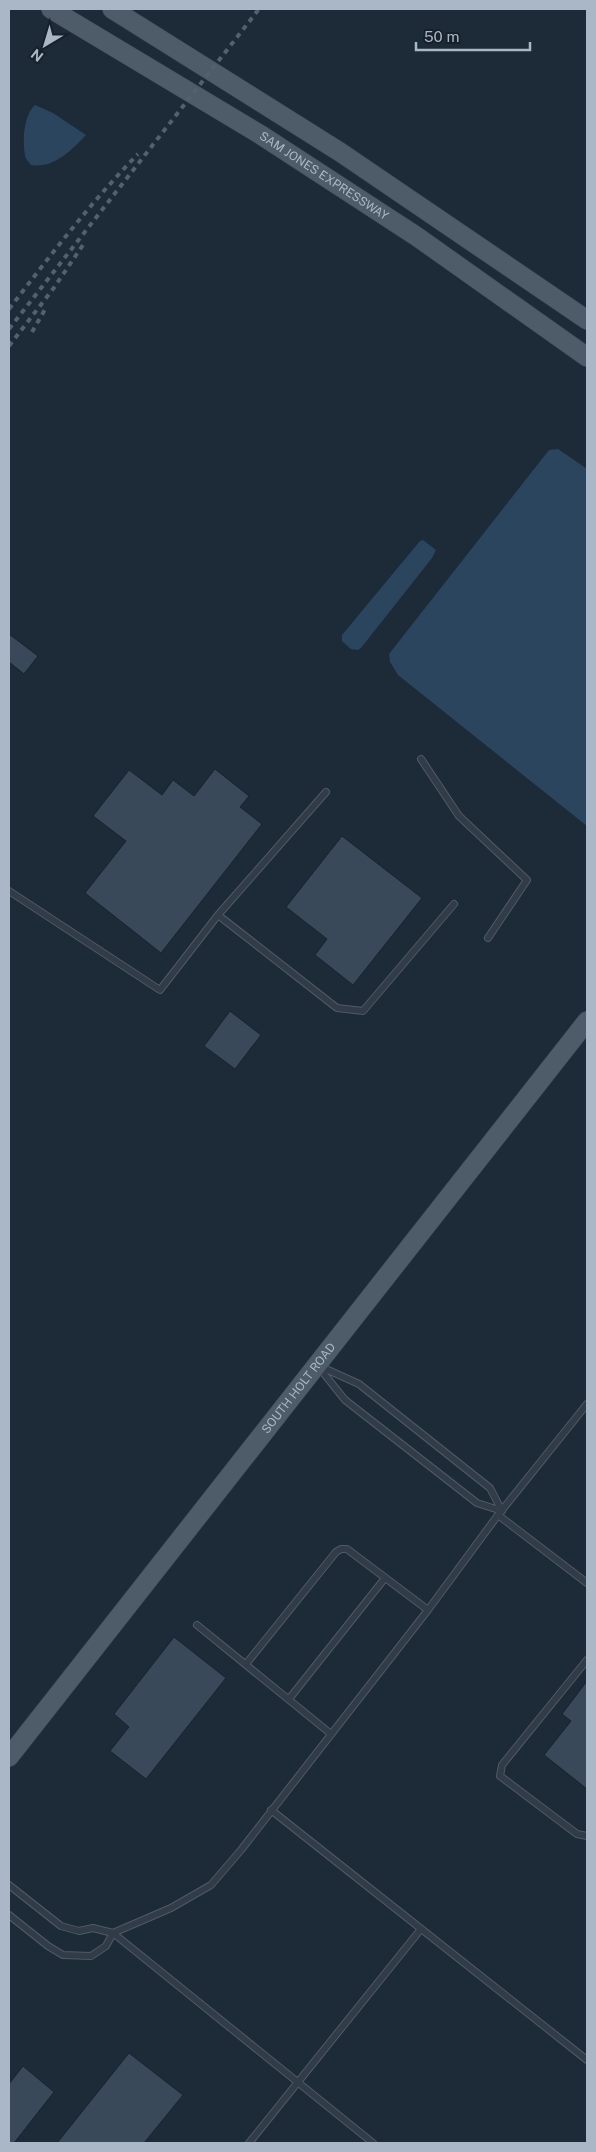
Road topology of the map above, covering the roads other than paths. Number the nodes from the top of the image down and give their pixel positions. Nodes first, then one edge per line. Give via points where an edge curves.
1 (51, 9) edge
2 (112, 9) edge
3 (587, 320) edge
4 (587, 357) edge
5 (421, 759) dead end
6 (326, 792) dead end
7 (9, 891) edge
8 (454, 904) dead end
9 (218, 915) junction
10 (488, 938) dead end
11 (587, 1020) edge
12 (317, 1365) junction
13 (587, 1404) edge
14 (500, 1513) junction
15 (385, 1578) junction
16 (587, 1583) edge
17 (428, 1610) junction
18 (197, 1625) dead end
19 (587, 1660) edge
20 (246, 1664) junction
21 (290, 1699) junction
22 (330, 1734) junction
23 (9, 1757) edge
24 (271, 1810) junction
25 (587, 1836) edge
26 (9, 1885) edge
27 (9, 1915) edge
28 (421, 1929) junction
29 (113, 1932) junction
30 (587, 2060) edge
31 (298, 2082) junction
32 (249, 2143) edge
33 (373, 2143) edge

1 - 4 main road, SAM JONES EXPRESSWAY via 269,140 416,236
2 - 3 main road via 332,147
5 - 10 lane via 459,816 527,880
6 - 9 lane
7 - 9 lane via 160,990
8 - 9 lane via 363,1010 337,1008
11 - 12 main road, SOUTH HOLT ROAD
12 - 14 lane via 352,1405 477,1503
12 - 14 lane via 359,1384 490,1488
12 - 23 main road, SOUTH HOLT ROAD
13 - 14 lane
14 - 16 lane
14 - 17 lane
15 - 17 lane
15 - 20 lane via 347,1549 341,1548
15 - 21 lane
17 - 22 lane
18 - 20 lane
19 - 25 lane via 502,1765 500,1776 576,1834
20 - 21 lane
21 - 22 lane
22 - 24 lane
24 - 28 lane
24 - 29 lane via 211,1885 171,1908
26 - 29 lane via 61,1926 79,1932 94,1928
27 - 29 lane via 48,1946 76,1957 91,1956 106,1946
28 - 30 lane
28 - 31 lane
29 - 31 lane
31 - 32 lane
31 - 33 lane

